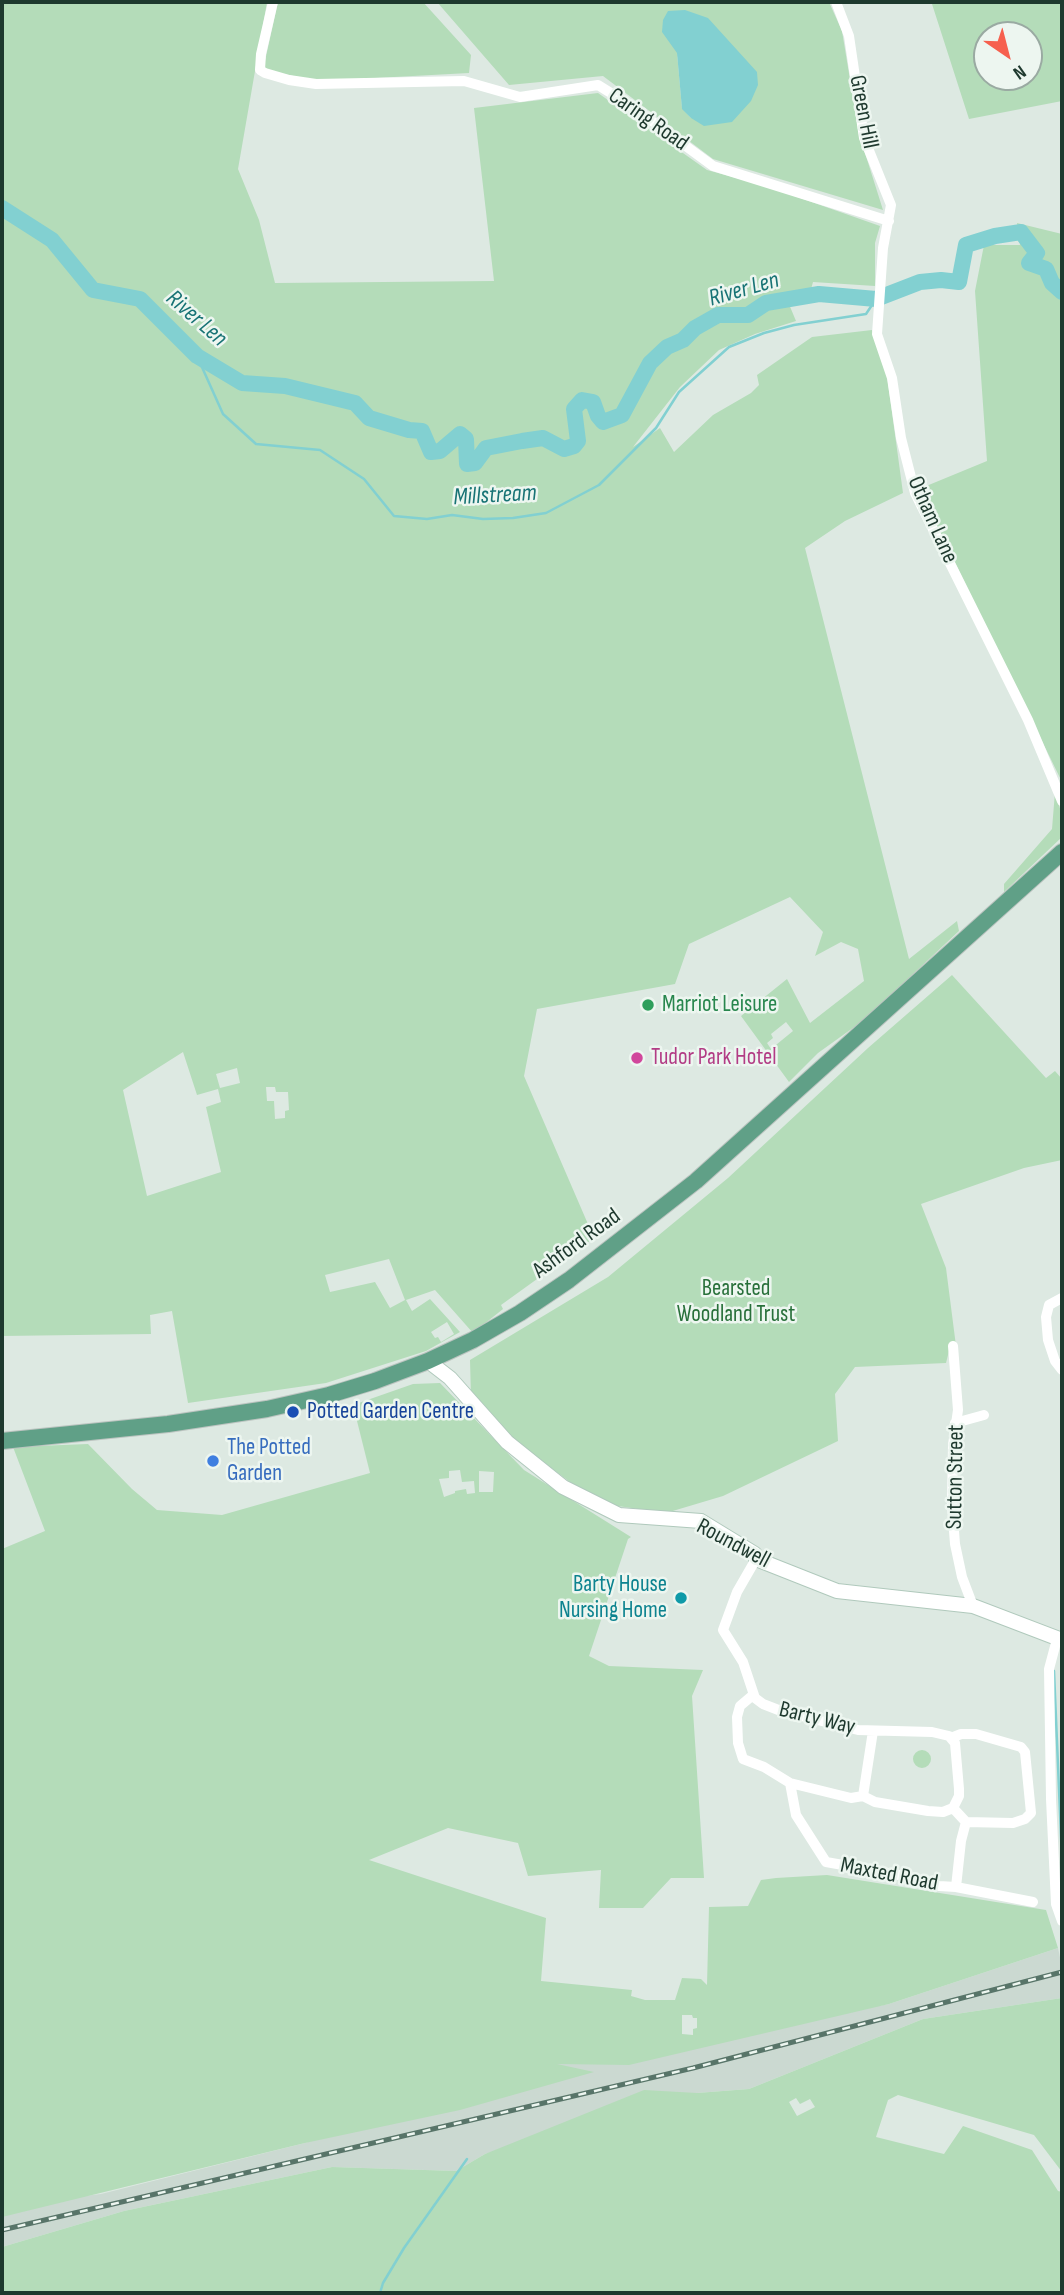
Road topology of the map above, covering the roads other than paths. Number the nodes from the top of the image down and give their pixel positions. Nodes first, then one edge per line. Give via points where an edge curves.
1 (273, 2) edge
2 (836, 2) edge
3 (889, 221) junction
4 (1062, 801) edge
5 (1062, 852) edge
6 (1062, 1298) edge
7 (953, 1346) dead end
8 (447, 1352) junction
9 (428, 1361) junction
10 (1062, 1370) edge
11 (450, 1378) junction
12 (984, 1415) dead end
13 (956, 1423) junction
14 (2, 1441) edge
15 (757, 1559) junction
16 (973, 1606) junction
17 (1060, 1639) edge
18 (753, 1695) junction
19 (873, 1731) junction
20 (951, 1738) junction
21 (790, 1783) junction
22 (863, 1796) junction
23 (953, 1808) junction
24 (966, 1822) junction
25 (956, 1887) junction
26 (1033, 1902) dead end
27 (1062, 1921) edge

1 - 3 street, Caring Road via 261,54 260,70 265,73 316,84 464,81 520,97 598,85 713,166
2 - 3 street, Green Hill via 849,36 864,138 891,205
3 - 4 street, Otham Lane via 877,334 892,379 915,494 1028,720
5 - 8 main road, Ashford Road via 658,1212 541,1299
6 - 10 street via 1049,1305 1046,1317 1048,1340
7 - 13 street, Sutton Street
8 - 9 main road, Ashford Road
8 - 11 street
9 - 11 street, Roundwell
9 - 14 main road, Ashford Road via 329,1395 255,1411
11 - 15 street, Roundwell via 507,1442 563,1488 618,1515 701,1521 755,1553
12 - 13 street
13 - 16 street, Sutton Street via 955,1544
15 - 16 street, Roundwell via 837,1591
15 - 18 street, Barty Way via 737,1592 723,1630 743,1662
16 - 17 street, Roundwell
17 - 27 street via 1049,1669 1056,1904
18 - 19 street, Barty Way via 781,1712
18 - 21 street via 738,1711 740,1753 746,1761
19 - 20 street, Barty Way via 932,1732
19 - 22 street, Barty Way
20 - 23 street via 959,1789
20 - 24 street, Barty Way via 985,1735 1018,1745 1025,1752 1029,1816 1020,1822
21 - 22 street via 851,1798
21 - 25 street, Maxted Road via 796,1815 826,1862
22 - 23 street via 928,1811
23 - 24 street
24 - 25 street, Maxted Road
25 - 26 street, Maxted Road

